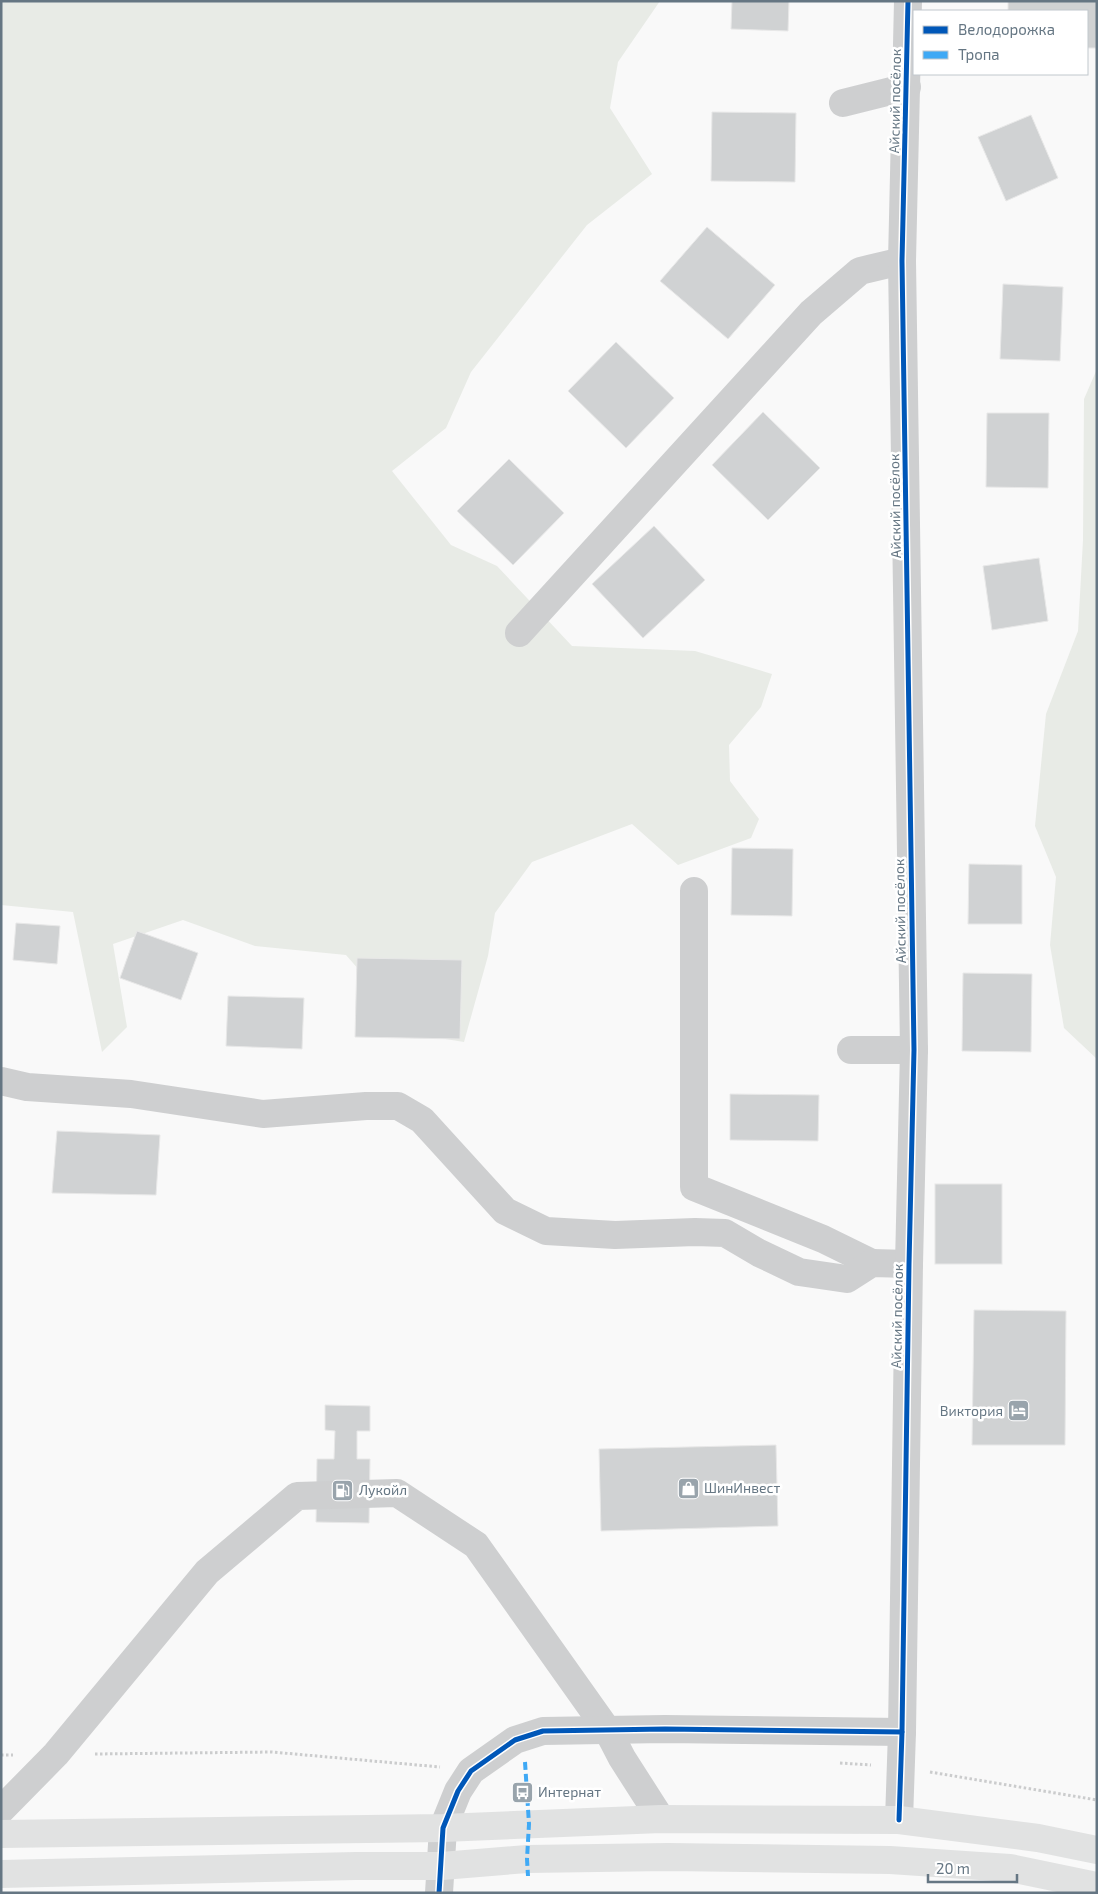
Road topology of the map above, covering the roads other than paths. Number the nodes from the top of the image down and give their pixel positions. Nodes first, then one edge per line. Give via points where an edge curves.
1 (908, 1) edge
2 (907, 88) junction
3 (843, 103) dead end
4 (902, 261) junction
5 (519, 633) dead end
6 (694, 891) dead end
7 (851, 1050) dead end
8 (914, 1050) junction
9 (1, 1081) edge
10 (872, 1263) junction
11 (909, 1264) junction
12 (608, 1731) junction
13 (902, 1732) junction
14 (1, 1810) edge
15 (661, 1819) junction
16 (899, 1820) junction
17 (444, 1828) junction
18 (1, 1834) edge
19 (1097, 1850) edge
20 (442, 1866) junction
21 (1, 1874) edge
22 (1097, 1886) edge
23 (439, 1893) edge

1 - 2 street, Айский посёлок
2 - 3 street
2 - 4 street, Айский посёлок
4 - 5 street via 860,271 811,313
4 - 8 street, Айский посёлок
6 - 10 street via 694,1187 823,1238
7 - 8 street
8 - 11 street, Айский посёлок
9 - 10 street via 27,1087 130,1094 263,1114 398,1106 422,1120 505,1211 546,1231 614,1235 725,1233 799,1272 847,1279
10 - 11 street
11 - 13 street, Айский посёлок
12 - 13 street
12 - 14 street via 476,1544 397,1492 297,1496 207,1572 56,1754
12 - 15 street
12 - 17 street via 543,1731 515,1740 466,1780
13 - 16 street, Айский посёлок
15 - 16 main road
15 - 17 main road
16 - 19 main road via 1038,1838
17 - 18 main road
17 - 20 street
20 - 21 main road
20 - 22 main road via 527,1859 890,1860 1010,1868
20 - 23 street

